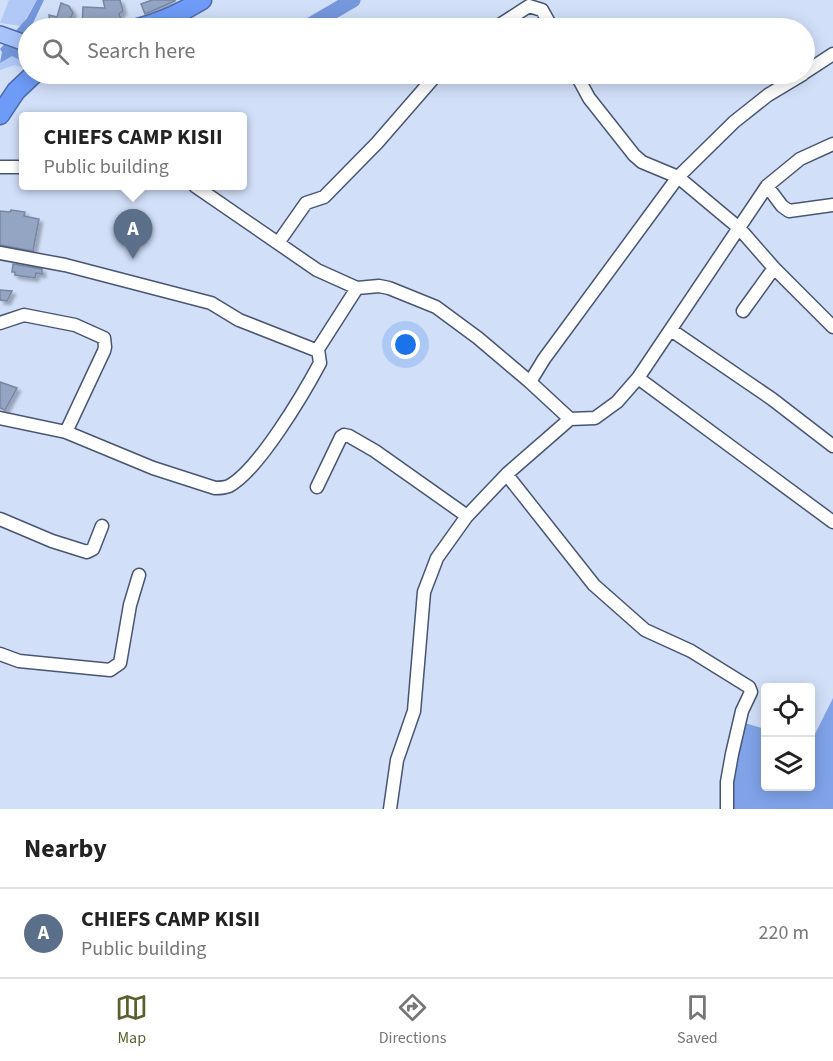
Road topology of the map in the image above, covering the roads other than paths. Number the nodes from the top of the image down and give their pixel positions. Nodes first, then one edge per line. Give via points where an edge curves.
1 (202, 0) edge
2 (539, 3) edge
3 (170, 18) edge
4 (510, 18) edge
5 (546, 18) edge
6 (3, 35) edge
7 (18, 40) edge
8 (833, 54) edge
9 (815, 66) edge
10 (23, 84) edge
11 (428, 84) edge
12 (581, 84) edge
13 (785, 84) edge
14 (0, 115) edge
15 (833, 144) edge
16 (0, 167) edge
17 (19, 167) edge
18 (678, 177) junction
19 (767, 186) junction
20 (201, 190) edge
21 (833, 205) edge
22 (739, 228) junction
23 (278, 243) junction
24 (0, 253) edge
25 (774, 268) junction
26 (357, 288) junction
27 (743, 311) dead end
28 (0, 323) edge
29 (833, 327) edge
30 (671, 330) junction
31 (318, 351) junction
32 (638, 378) junction
33 (530, 382) junction
34 (0, 418) edge
35 (570, 419) junction
36 (66, 432) junction
37 (833, 446) edge
38 (507, 475) junction
39 (317, 487) dead end
40 (467, 516) junction
41 (0, 519) edge
42 (833, 522) edge
43 (102, 526) dead end
44 (139, 575) dead end
45 (0, 654) edge
46 (390, 809) edge
47 (727, 809) edge

1 - 3 highway
2 - 4 street
2 - 5 street
6 - 7 main road
8 - 9 street
10 - 14 highway
11 - 23 street via 324,196 306,203
12 - 18 street via 634,156
13 - 18 street via 734,122
15 - 19 street via 800,159
16 - 17 street
18 - 22 street
18 - 33 street
19 - 21 street via 789,211
19 - 22 street
20 - 23 street
22 - 25 street
22 - 30 street
23 - 26 street via 317,270
24 - 31 street via 65,265 211,303 239,320
25 - 27 street
25 - 29 street
26 - 31 street
26 - 33 street via 389,288 436,307
28 - 36 street via 24,315 75,325 104,339 104,351
30 - 32 street
30 - 37 street
31 - 36 street via 320,363 269,446 238,480 224,488 153,468
32 - 35 street via 617,402 595,418
32 - 42 street
33 - 35 street
34 - 36 street
35 - 38 street
38 - 40 street
38 - 47 street via 594,585 645,630 691,651 749,687 751,692 742,711 727,782
39 - 40 street via 345,435 375,451
40 - 46 street via 437,558 424,592 414,711 397,760
41 - 43 street via 82,552 93,549
44 - 45 street via 117,667 110,670 19,661

